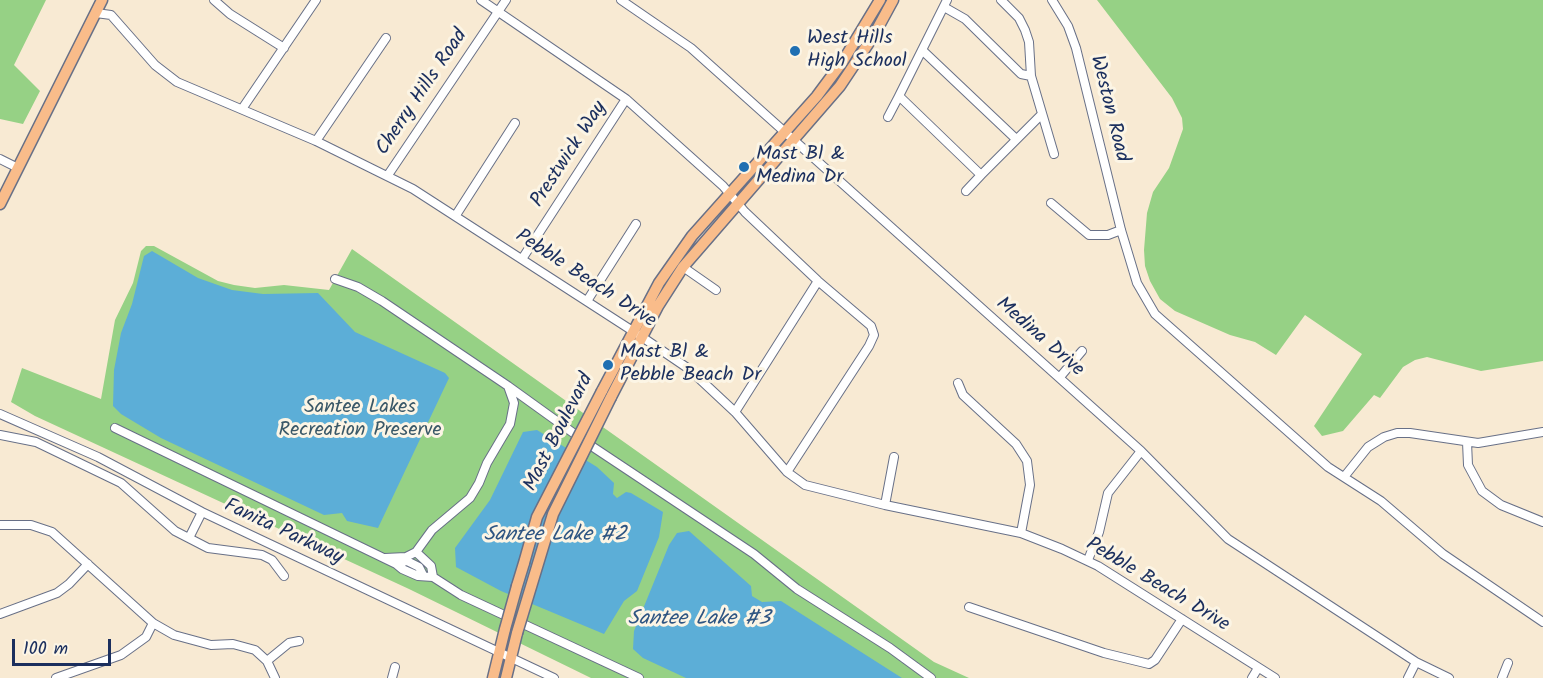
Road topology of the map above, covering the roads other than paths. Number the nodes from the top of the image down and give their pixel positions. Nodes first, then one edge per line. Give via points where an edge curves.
1 (102, 0) edge
2 (214, 0) edge
3 (316, 0) edge
4 (481, 0) edge
5 (506, 0) edge
6 (621, 0) edge
7 (880, 0) edge
8 (893, 0) edge
9 (1001, 0) edge
10 (1052, 0) edge
11 (945, 4) edge
12 (498, 11) junction
13 (96, 13) junction
14 (386, 38) dead end
15 (284, 48) junction
16 (922, 50) junction
17 (1031, 76) junction
18 (899, 96) junction
19 (626, 99) junction
20 (242, 109) junction
21 (1041, 115) junction
22 (888, 117) dead end
23 (514, 123) dead end
24 (785, 133) junction
25 (1016, 139) junction
26 (316, 141) junction
27 (794, 141) junction
28 (1054, 154) dead end
29 (0, 159) edge
30 (18, 168) junction
31 (388, 175) junction
32 (981, 175) junction
33 (966, 191) dead end
34 (730, 194) junction
35 (737, 203) junction
36 (1051, 203) dead end
37 (0, 204) edge
38 (456, 215) junction
39 (636, 224) dead end
40 (1121, 230) junction
41 (522, 259) junction
42 (682, 267) junction
43 (335, 279) dead end
44 (819, 281) junction
45 (716, 290) dead end
46 (587, 302) junction
47 (637, 333) junction
48 (1082, 351) dead end
49 (1060, 377) junction
50 (958, 383) dead end
51 (508, 386) junction
52 (607, 394) junction
53 (735, 412) junction
54 (0, 414) edge
55 (115, 428) dead end
56 (1543, 432) edge
57 (0, 435) edge
58 (1467, 442) junction
59 (1141, 452) junction
60 (894, 457) dead end
61 (787, 472) junction
62 (1344, 477) junction
63 (885, 506) junction
64 (202, 512) junction
65 (1543, 522) edge
66 (0, 525) edge
67 (1021, 533) junction
68 (189, 538) junction
69 (416, 552) junction
70 (382, 558) junction
71 (1088, 560) junction
72 (87, 564) junction
73 (284, 576) dead end
74 (433, 577) junction
75 (969, 606) dead end
76 (0, 614) edge
77 (1182, 619) junction
78 (1543, 622) edge
79 (153, 623) junction
80 (299, 641) dead end
81 (500, 653) junction
82 (512, 658) junction
83 (267, 661) junction
84 (1416, 662) junction
85 (1508, 663) dead end
86 (395, 667) dead end
87 (1258, 668) junction
88 (56, 678) edge
89 (275, 678) edge
90 (392, 678) edge
91 (493, 678) edge
92 (506, 678) edge
93 (554, 678) edge
94 (639, 678) edge
95 (931, 678) edge
96 (1252, 678) edge
97 (1275, 678) edge
98 (1408, 678) edge
99 (1449, 678) edge
100 (1502, 678) edge

1 - 13 main road
2 - 15 street
3 - 15 street
4 - 12 street
5 - 12 street, Cherry Hills Road
6 - 24 street, Medina Drive via 691,48
7 - 24 main road, Mast Boulevard via 843,61
8 - 27 main road, Mast Boulevard via 840,86
9 - 17 street via 1025,30
10 - 40 street, Weston Road via 1076,48
11 - 16 street
11 - 17 street via 1021,74
12 - 19 street
12 - 31 street, Cherry Hills Road
13 - 20 street, Pebble Beach Drive via 111,15 155,65 177,82
13 - 30 main road
14 - 26 street
15 - 20 street
16 - 18 street
16 - 25 street
17 - 21 street
18 - 22 street
18 - 32 street
19 - 34 street
19 - 41 street, Prestwick Way
20 - 26 street, Pebble Beach Drive
21 - 25 street
21 - 28 street
23 - 38 street
24 - 27 street, Medina Drive
24 - 34 main road, Mast Boulevard
25 - 32 street
26 - 31 street, Pebble Beach Drive
27 - 35 main road, Mast Boulevard
27 - 49 street, Medina Drive via 1018,344
29 - 30 street
30 - 37 main road
31 - 38 street, Pebble Beach Drive
32 - 33 street
34 - 35 street
34 - 47 main road, Mast Boulevard via 692,236 659,283
35 - 42 main road, Mast Boulevard
35 - 44 street
36 - 40 street via 1089,235
38 - 41 street, Pebble Beach Drive
39 - 46 street
40 - 62 street, Weston Road via 1141,291 1161,321 1311,453
41 - 46 street, Pebble Beach Drive
42 - 45 street
42 - 47 main road, Mast Boulevard
43 - 51 street via 382,301
44 - 53 street
44 - 61 street via 873,328 872,340
46 - 47 street, Pebble Beach Drive
47 - 52 main road, Mast Boulevard
47 - 53 street, Pebble Beach Drive via 689,369
48 - 49 street
49 - 59 street, Medina Drive
50 - 67 street via 963,395 1016,444 1027,461 1030,484
51 - 69 street via 514,403 510,424 479,483 470,498 432,530
51 - 95 street
52 - 81 main road, Mast Boulevard, bridge via 537,517
52 - 82 main road, Mast Boulevard, bridge via 553,514
53 - 61 street, Pebble Beach Drive
54 - 64 street, Fanita Parkway via 98,457
55 - 70 street
56 - 58 street
57 - 68 street via 36,442 121,483 175,531
58 - 62 street via 1410,433 1390,435 1368,447
58 - 65 street via 1468,465 1482,491 1501,506
59 - 71 street via 1108,493
59 - 84 street, Medina Drive via 1245,553
60 - 63 street
61 - 63 street, Pebble Beach Drive via 818,490
62 - 78 street, Weston Road via 1381,501 1443,554
63 - 67 street, Pebble Beach Drive
64 - 68 street
64 - 81 street, Fanita Parkway
66 - 72 street via 31,525 52,532
67 - 71 street, Pebble Beach Drive
68 - 73 street via 224,552 262,555 272,560
69 - 70 street via 406,557
69 - 74 street via 432,566
70 - 74 street via 418,576
71 - 77 street, Pebble Beach Drive
72 - 76 street via 57,593
72 - 79 street
74 - 94 street via 461,595
75 - 77 street via 1104,653 1149,664
77 - 87 street, Pebble Beach Drive
79 - 83 street via 174,635 211,645 250,648
79 - 88 street via 146,637 121,655
80 - 83 street via 289,643
81 - 82 street, Fanita Parkway
81 - 91 main road, Mast Boulevard
82 - 92 main road, Mast Boulevard
82 - 93 street, Fanita Parkway
83 - 89 street
84 - 98 street
84 - 99 street, Medina Drive
85 - 100 street
86 - 90 street
87 - 96 street
87 - 97 street, Pebble Beach Drive

